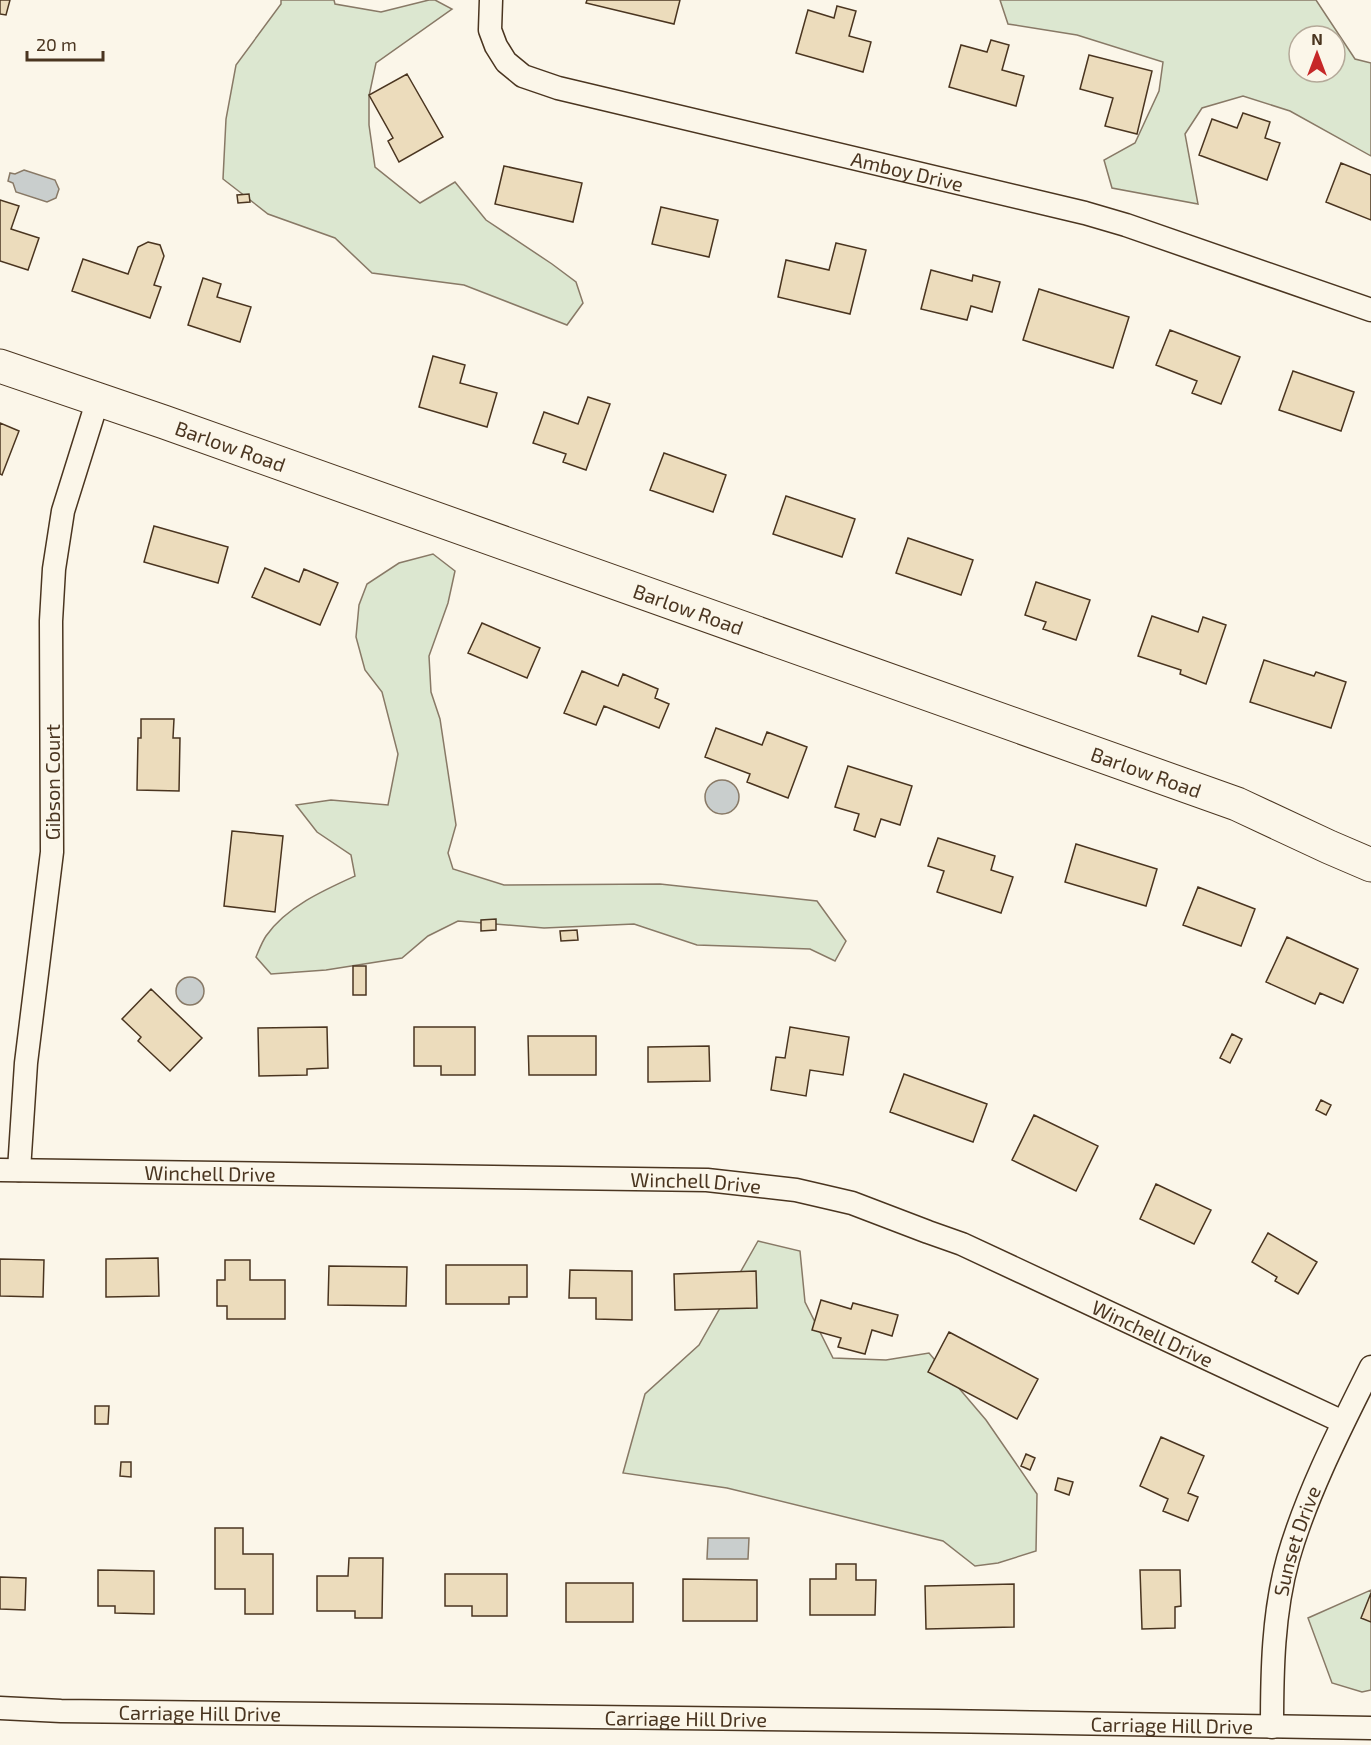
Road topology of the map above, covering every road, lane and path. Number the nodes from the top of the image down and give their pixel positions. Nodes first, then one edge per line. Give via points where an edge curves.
1 (491, 0) edge
2 (1371, 310) edge
3 (0, 366) edge
4 (98, 399) junction
5 (1371, 865) edge
6 (10, 1170) edge
7 (1371, 1367) edge
8 (1343, 1422) junction
9 (0, 1708) edge
10 (1272, 1727) junction
11 (1371, 1728) edge

1 - 2 street, Amboy Drive via 490,30 496,46 506,62 523,76 558,88 1085,213
3 - 4 street, Barlow Road
4 - 5 street, Barlow Road via 1237,804
4 - 6 street, Gibson Court via 63,511 54,569 52,852
6 - 8 street, Winchell Drive via 707,1180 796,1191 852,1203 962,1244
7 - 8 street, Sunset Drive
8 - 10 street, Sunset Drive via 1288,1560 1274,1648
9 - 10 street, Carriage Hill Drive
10 - 11 street, Carriage Hill Drive

